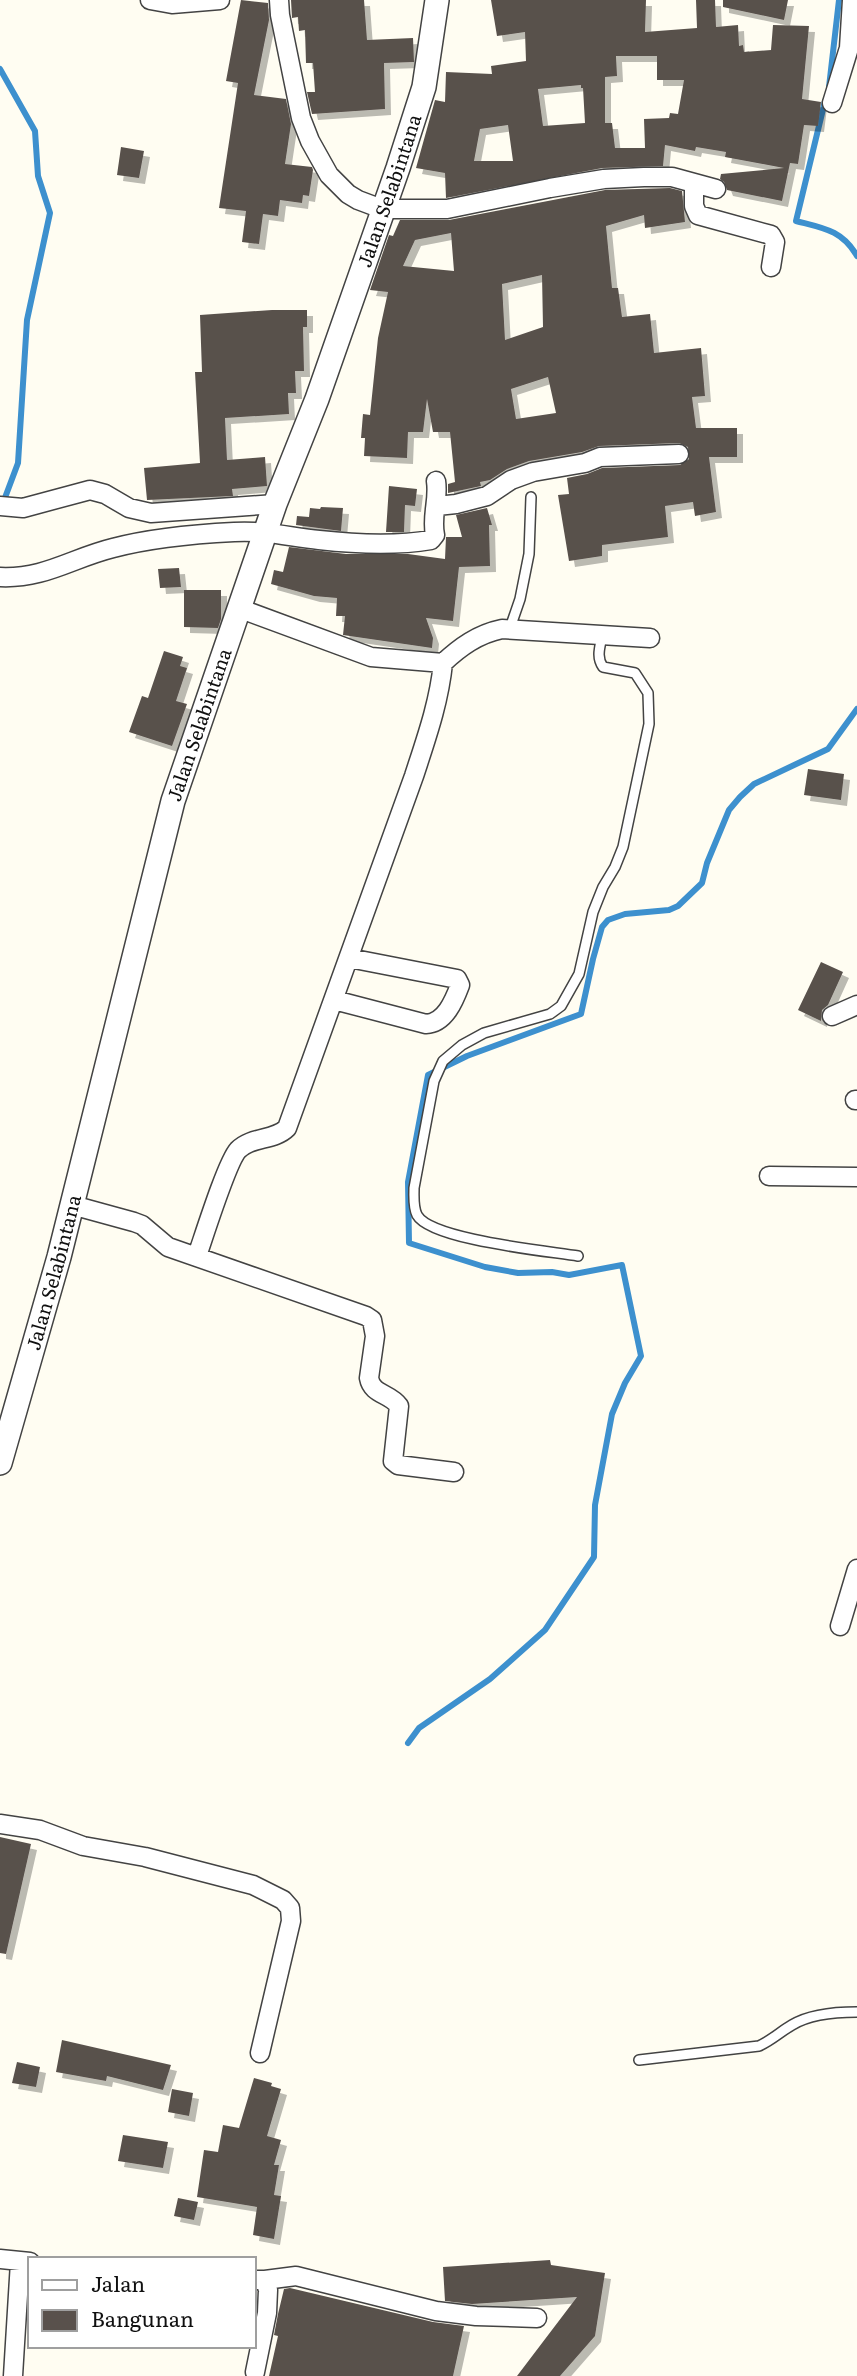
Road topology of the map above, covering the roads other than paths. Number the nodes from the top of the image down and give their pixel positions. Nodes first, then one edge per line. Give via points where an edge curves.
1 (150, 0) edge
2 (220, 0) edge
3 (279, 0) edge
4 (437, 0) edge
5 (852, 0) edge
6 (832, 103) dead end
7 (694, 185) junction
8 (716, 189) dead end
9 (382, 209) junction
10 (771, 267) dead end
11 (679, 454) dead end
12 (436, 481) dead end
13 (531, 497) dead end
14 (275, 504) junction
15 (0, 506) edge
16 (437, 506) junction
17 (265, 532) junction
18 (0, 577) edge
19 (241, 609) junction
20 (510, 628) junction
21 (602, 636) junction
22 (650, 638) dead end
23 (443, 663) junction
24 (349, 958) junction
25 (334, 1000) junction
26 (857, 1005) edge
27 (832, 1016) dead end
28 (769, 1176) dead end
29 (857, 1177) edge
30 (72, 1205) junction
31 (197, 1256) junction
32 (578, 1256) dead end
33 (0, 1463) edge
34 (454, 1472) dead end
35 (857, 1569) edge
36 (840, 1626) dead end
37 (0, 1824) edge
38 (857, 2012) edge
39 (260, 2053) dead end
40 (639, 2060) dead end
41 (0, 2259) edge
42 (25, 2262) edge
43 (259, 2280) edge
44 (537, 2318) dead end
45 (255, 2372) dead end
46 (13, 2376) edge

1 - 2 street via 172,4
3 - 9 street via 310,141 338,185
4 - 9 street, Jalan Selabintana via 424,87
5 - 6 street via 849,48
7 - 8 street
7 - 9 street via 672,177 604,179 447,209
7 - 10 street via 698,215 771,235 775,242
9 - 14 street, Jalan Selabintana
11 - 16 street via 600,457 521,476 483,497
12 - 16 street
13 - 20 lane via 529,554
14 - 15 street via 150,513 90,490 23,508
14 - 17 street, Jalan Selabintana
16 - 17 street via 435,535 430,540 372,543
17 - 18 street via 128,544 39,574
17 - 19 street, Jalan Selabintana
19 - 23 street via 371,657
19 - 30 street, Jalan Selabintana via 173,802
20 - 21 street
20 - 23 street via 481,636
21 - 22 street
21 - 32 lane via 599,661 603,667 635,673 648,693 649,724 623,846 593,912 579,974 561,1006 550,1014 484,1033 443,1060 434,1081 414,1188 418,1217 453,1236
23 - 24 street via 431,725
24 - 25 street
24 - 25 street via 457,979 460,985 441,1020 434,1024
25 - 31 street via 286,1128 237,1151
26 - 27 street
28 - 29 street
30 - 31 street via 142,1225 168,1247
30 - 33 street, Jalan Selabintana
31 - 34 street via 372,1320 370,1384 399,1406 393,1461
35 - 36 street
37 - 39 street via 40,1830 83,1846 253,1885 283,1900 290,1908 291,1922
38 - 40 lane via 815,2016 759,2046
41 - 42 street
42 - 46 street
43 - 44 street via 296,2276 436,2311
43 - 45 street via 268,2290

